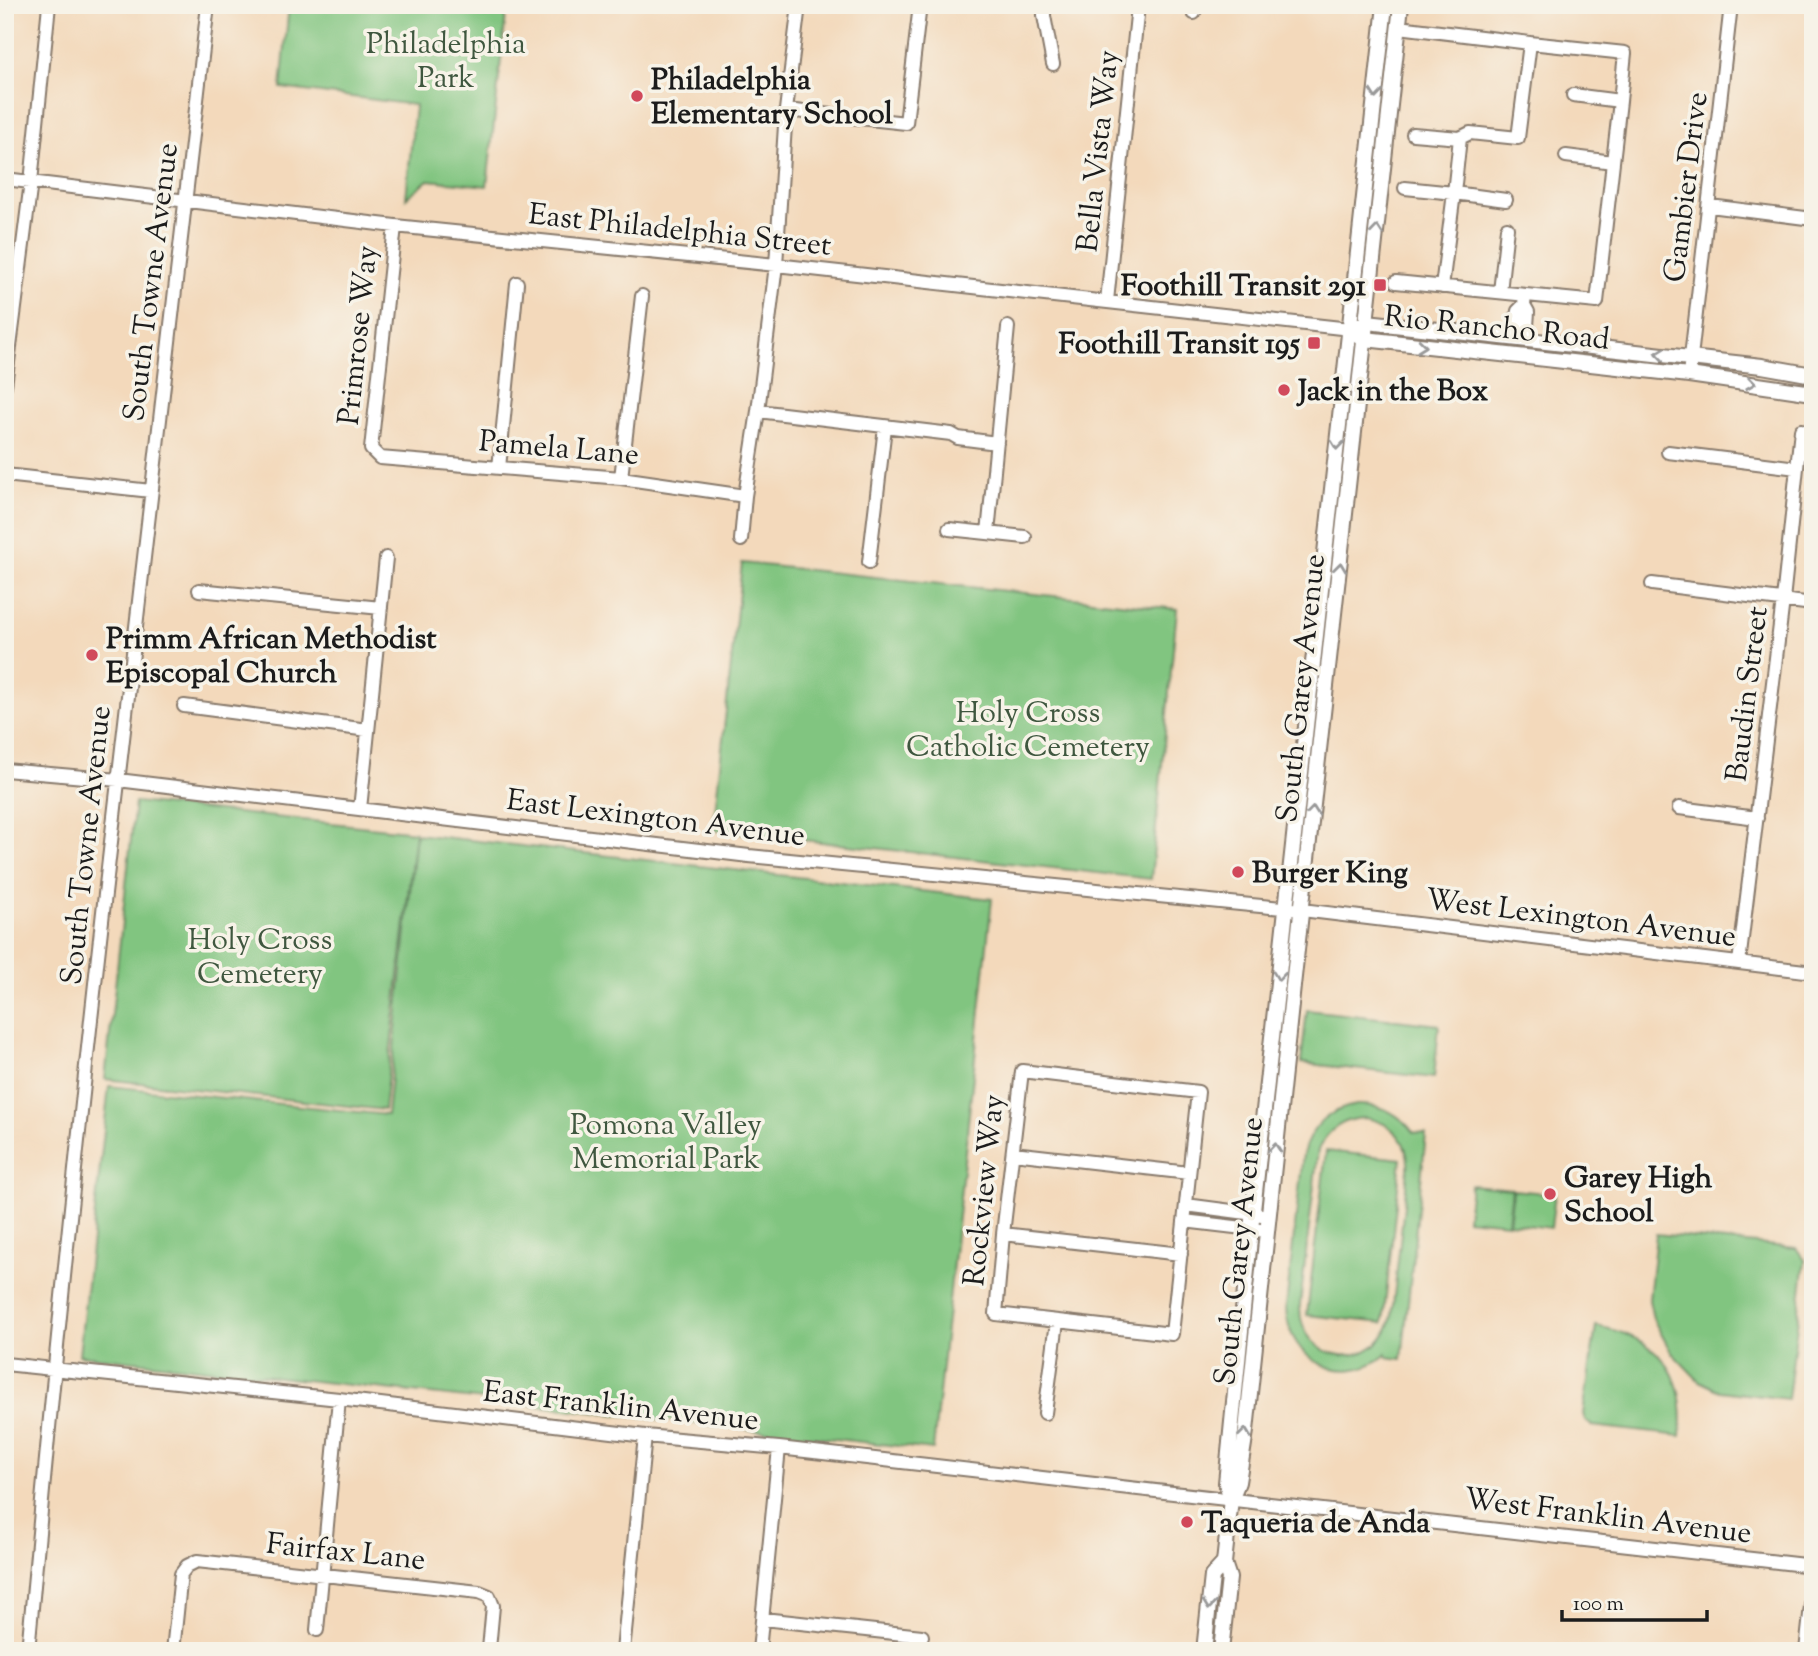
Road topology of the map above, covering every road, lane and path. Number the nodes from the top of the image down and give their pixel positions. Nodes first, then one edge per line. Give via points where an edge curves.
1 (49, 5) edge
2 (208, 5) edge
3 (799, 5) edge
4 (920, 5) edge
5 (1044, 5) edge
6 (1387, 5) edge
7 (1401, 5) edge
8 (1731, 5) edge
9 (1138, 6) edge
10 (1383, 26) junction
11 (1399, 27) junction
12 (1530, 43) junction
13 (1396, 53) junction
14 (1053, 64) dead end
15 (1573, 95) dead end
16 (1620, 101) junction
17 (786, 110) junction
18 (1413, 134) dead end
19 (1460, 138) junction
20 (1566, 156) dead end
21 (1613, 162) junction
22 (5, 179) edge
23 (31, 182) junction
24 (1405, 188) dead end
25 (1454, 193) junction
26 (187, 200) junction
27 (1506, 200) dead end
28 (1710, 206) junction
29 (1813, 219) edge
30 (395, 226) junction
31 (1507, 228) dead end
32 (775, 265) junction
33 (1396, 282) dead end
34 (517, 283) dead end
35 (1442, 287) junction
36 (1500, 292) junction
37 (642, 296) dead end
38 (1524, 300) junction
39 (1107, 301) junction
40 (1367, 323) junction
41 (1008, 327) dead end
42 (1350, 329) junction
43 (1508, 337) junction
44 (1365, 339) junction
45 (1532, 340) junction
46 (1564, 343) junction
47 (1628, 350) junction
48 (1513, 356) junction
49 (1691, 358) junction
50 (1626, 368) junction
51 (1689, 374) junction
52 (1813, 375) edge
53 (5, 386) edge
54 (1813, 393) edge
55 (758, 411) junction
56 (885, 427) junction
57 (1801, 430) dead end
58 (997, 439) junction
59 (371, 449) joint
60 (1668, 452) dead end
61 (499, 468) junction
62 (1797, 468) junction
63 (5, 475) edge
64 (621, 478) junction
65 (151, 491) junction
66 (745, 496) junction
67 (949, 529) dead end
68 (988, 533) junction
69 (1026, 537) dead end
70 (1327, 537) junction
71 (1343, 539) junction
72 (741, 541) dead end
73 (386, 558) dead end
74 (869, 562) dead end
75 (1652, 584) dead end
76 (199, 590) dead end
77 (1783, 600) junction
78 (1813, 604) edge
79 (381, 608) junction
80 (184, 706) dead end
81 (368, 730) junction
82 (5, 770) edge
83 (118, 780) junction
84 (1679, 807) dead end
85 (360, 809) junction
86 (1757, 818) junction
87 (1287, 909) junction
88 (1302, 910) junction
89 (1739, 963) junction
90 (1813, 972) edge
91 (1013, 1153) junction
92 (1189, 1172) junction
93 (1186, 1205) junction
94 (1184, 1221) junction
95 (1252, 1221) junction
96 (1268, 1223) junction
97 (1003, 1234) junction
98 (1181, 1254) junction
99 (1057, 1322) junction
100 (5, 1364) edge
101 (54, 1369) junction
102 (339, 1399) junction
103 (1045, 1413) dead end
104 (645, 1436) junction
105 (779, 1448) junction
106 (1231, 1499) junction
107 (1224, 1563) junction
108 (1813, 1566) edge
109 (322, 1574) junction
110 (1813, 1587) edge
111 (763, 1619) junction
112 (317, 1630) dead end
113 (922, 1636) dead end
114 (489, 1649) edge
115 (28, 1651) edge
116 (173, 1651) edge
117 (623, 1651) edge
118 (759, 1651) edge
119 (1204, 1651) edge
120 (1221, 1651) edge
121 (1806, 1651) edge

1 - 23 street
2 - 26 street, South Towne Avenue
3 - 17 street
4 - 17 street via 906,123
5 - 14 street
6 - 10 main road, South Garey Avenue
6 - 11 main road
7 - 11 main road, South Garey Avenue
8 - 28 street, Gambier Drive
9 - 39 street, Bella Vista Way
10 - 13 main road via 1393,38
10 -> 42 main road, South Garey Avenue
11 - 12 street
11 - 13 main road, South Garey Avenue
12 - 16 street via 1625,53
12 - 19 street via 1518,138 1469,134
40 -> 13 main road, South Garey Avenue
15 - 16 street
16 - 21 street
17 - 32 street
18 - 19 street
19 - 25 street
20 - 21 street
21 - 38 street via 1597,302
22 - 23 street, East Philadelphia Street
23 - 26 street, East Philadelphia Street
23 - 53 street
24 - 25 street
25 - 27 street
25 - 35 street
26 - 30 street, East Philadelphia Street
26 - 65 street, South Towne Avenue
28 - 29 street
28 - 49 street, Gambier Drive
30 - 32 street, East Philadelphia Street
30 - 59 street, Primrose Way
31 - 36 street
32 - 39 street, East Philadelphia Street
32 - 55 street
33 - 35 street
34 - 61 street
35 - 36 street
36 - 38 street
37 - 64 street
38 - 43 street
38 - 45 street
39 - 42 street, East Philadelphia Street
40 - 42 main road, Rio Rancho Road
40 - 43 main road, Rio Rancho Road
40 - 44 main road, South Garey Avenue
41 - 58 street
42 - 44 main road, Rio Rancho Road
42 -> 70 main road, South Garey Avenue
43 - 45 main road, Rio Rancho Road
44 -> 48 main road, Rio Rancho Road
44 - 71 main road, South Garey Avenue
45 - 46 main road, Rio Rancho Road
46 - 47 main road, Rio Rancho Road
46 - 48 main road via 1548,349 1525,347
49 -> 47 main road, Rio Rancho Road
47 - 50 main road
48 - 50 main road, Rio Rancho Road
49 - 51 street, Gambier Drive
49 - 52 main road, Rio Rancho Road
50 - 51 main road, Rio Rancho Road
51 -> 54 main road, Rio Rancho Road
55 - 56 street
55 - 66 street
56 - 58 street via 951,434 957,430
56 - 74 street
57 - 62 street, Baudin Street
58 - 68 street
59 - 61 street, Pamela Lane via 380,458
60 - 62 street
61 - 64 street, Pamela Lane
62 - 77 street, Baudin Street
63 - 65 street
64 - 66 street, Pamela Lane
65 - 83 street, South Towne Avenue
66 - 72 street
67 - 68 street
68 - 69 street
70 - 71 main road
70 - 87 main road, South Garey Avenue
88 -> 71 main road, South Garey Avenue
73 - 79 street
75 - 77 street
76 - 79 street
77 - 78 street
77 - 86 street, Baudin Street
79 - 81 street
80 - 81 street
81 - 85 street
82 - 83 street, East Lexington Avenue
83 - 85 street, East Lexington Avenue
83 - 101 street, South Towne Avenue
84 - 86 street
85 - 87 street, East Lexington Avenue via 749,856
86 - 89 street, Baudin Street
87 - 88 street, East Lexington Avenue
87 -> 95 main road, South Garey Avenue
88 - 89 street, West Lexington Avenue
96 -> 88 main road, South Garey Avenue
89 - 90 street, West Lexington Avenue
91 - 92 street
91 - 92 street, Rockview Way via 1022,1071 1198,1092
91 - 97 street, Rockview Way
92 - 93 street
93 - 94 street
93 - 95 street
94 - 95 street
94 - 98 street
95 - 96 street
95 - 106 main road, South Garey Avenue via 1226,1483
106 -> 96 main road, South Garey Avenue via 1244,1442
97 - 98 street
97 - 99 street, Rockview Way via 996,1314
98 - 99 street via 1172,1334
99 - 103 street
100 - 101 street, East Franklin Avenue
101 - 102 street, East Franklin Avenue
101 - 115 street, South Towne Avenue
102 - 104 street, East Franklin Avenue
102 - 109 street
104 - 105 street, East Franklin Avenue
104 - 117 street
105 - 106 street, East Franklin Avenue
105 - 111 street
106 - 107 main road, South Garey Avenue
106 - 108 street, West Franklin Avenue
107 -> 119 main road, South Garey Avenue via 1212,1576
107 - 120 main road, South Garey Avenue via 1229,1578
109 - 112 street
109 - 114 street, Fairfax Lane via 489,1596 493,1606
109 - 116 street, Fairfax Lane via 197,1561 187,1566 181,1574
110 - 121 street
111 - 113 street
111 - 118 street

